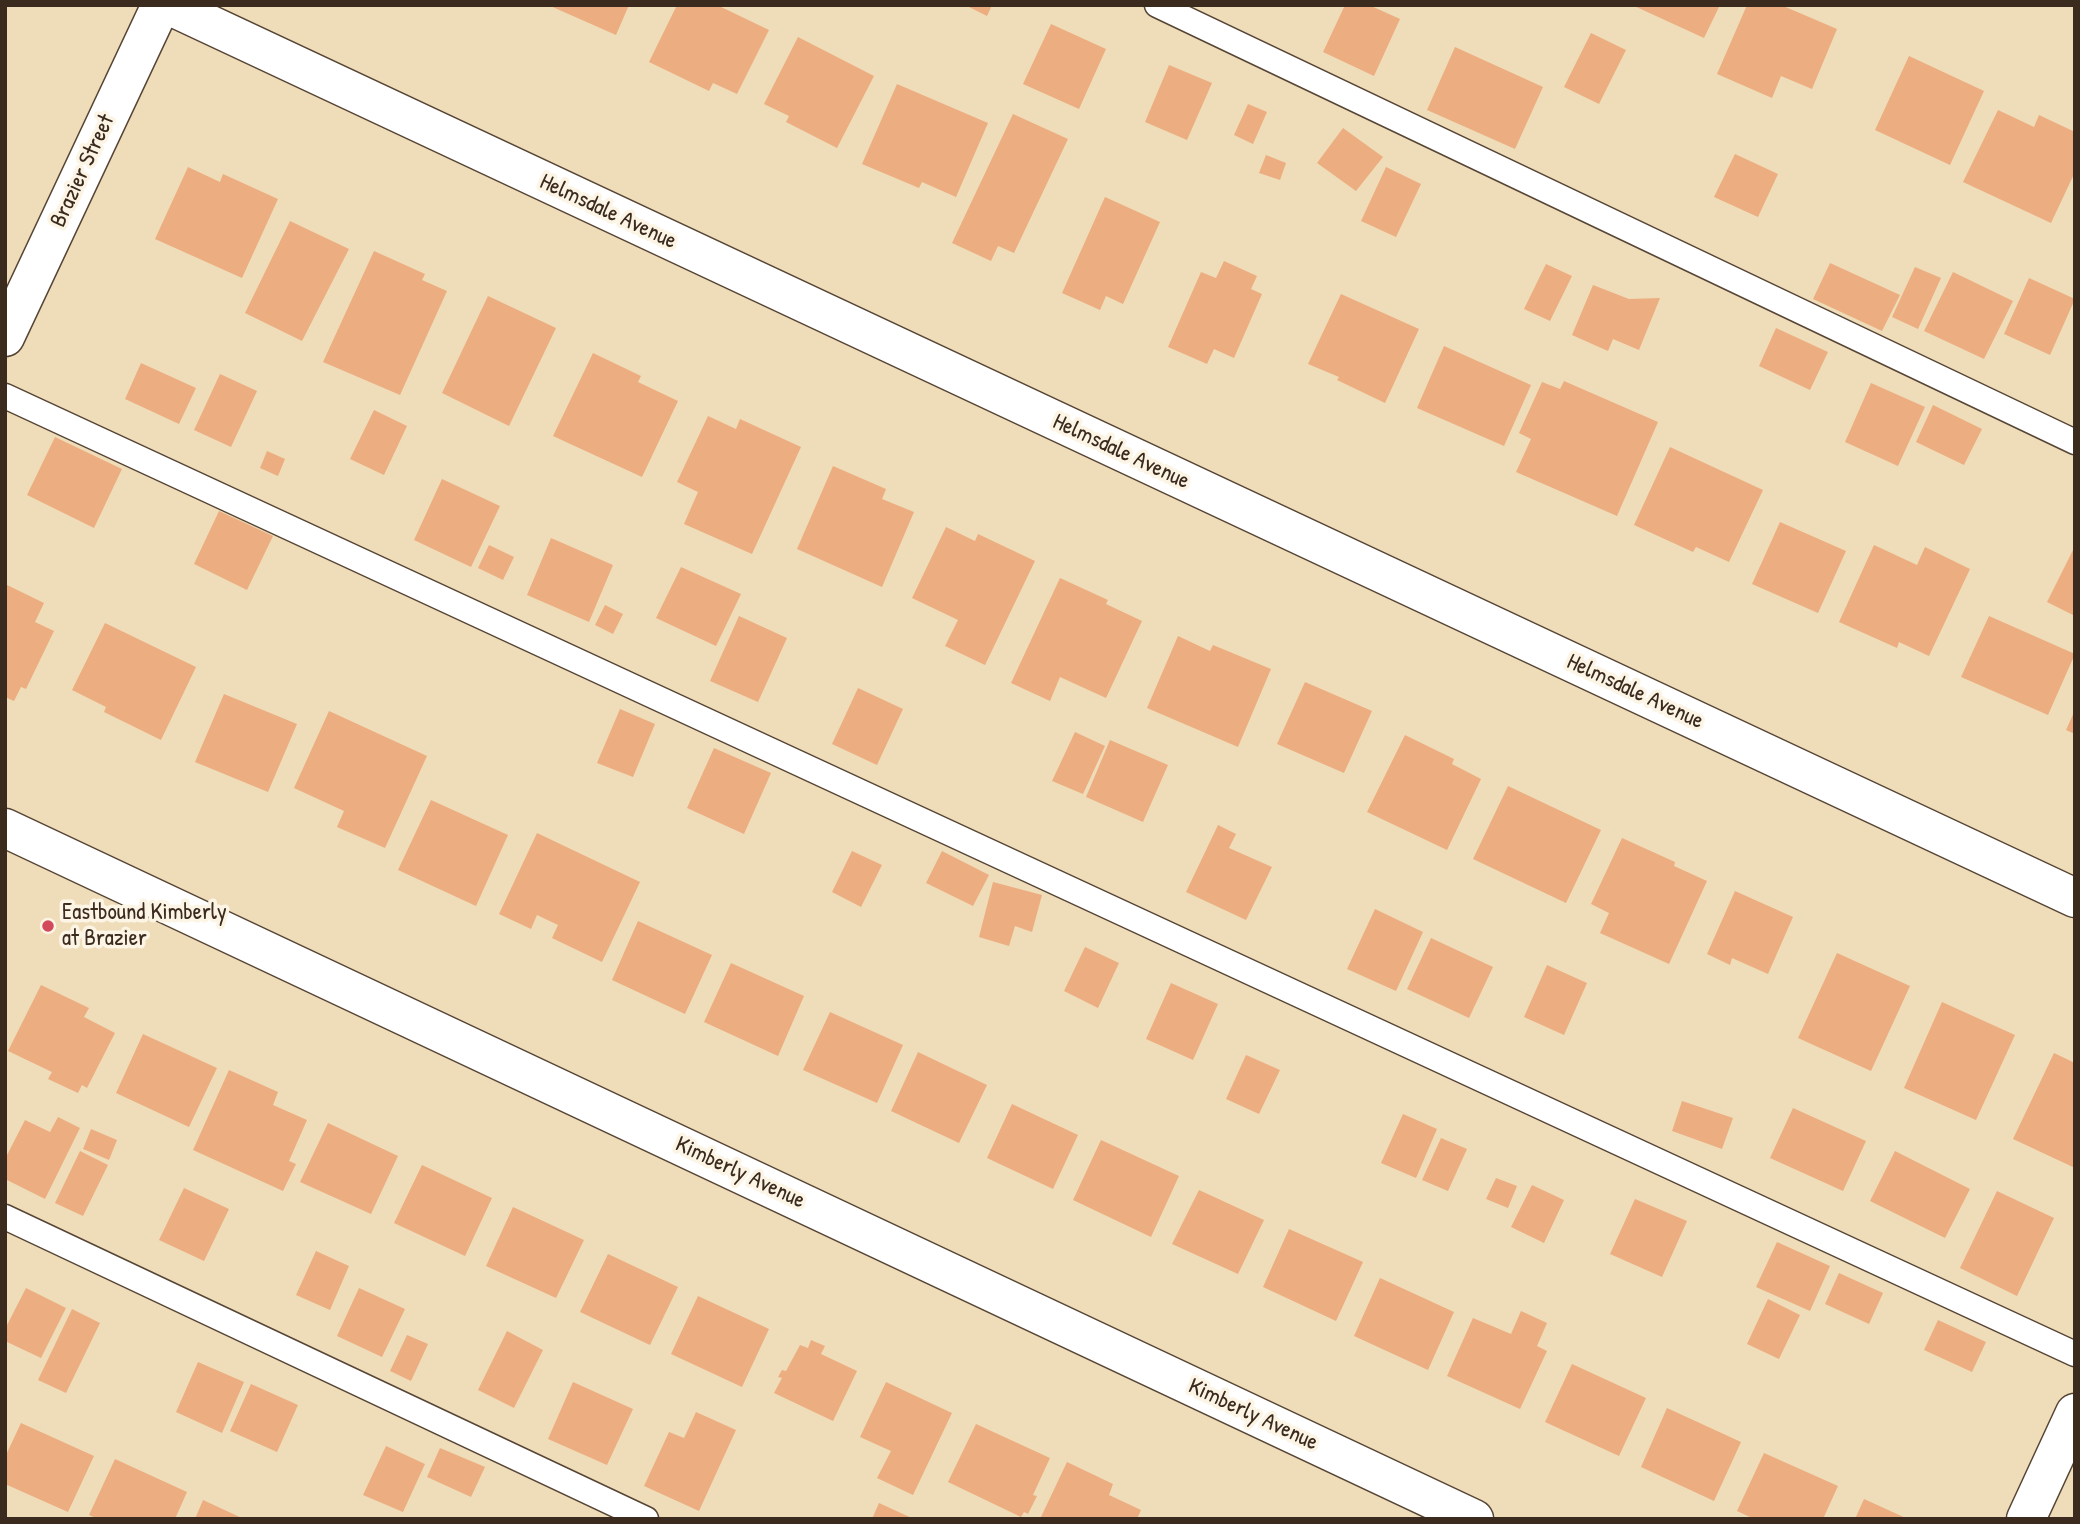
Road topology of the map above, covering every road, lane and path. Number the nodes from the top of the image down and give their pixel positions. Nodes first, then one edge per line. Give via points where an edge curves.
1 (161, 5) edge
2 (168, 5) edge
3 (1157, 5) edge
4 (5, 337) edge
5 (5, 396) edge
6 (2075, 442) edge
7 (5, 828) edge
8 (2075, 898) edge
9 (5, 1217) edge
10 (2075, 1354) edge
11 (2075, 1413) edge
12 (646, 1519) edge
13 (1474, 1519) edge
14 (2026, 1519) edge

1 - 4 street, Brazier Street
2 - 8 street, Helmsdale Avenue
3 - 6 lane
5 - 10 lane
7 - 13 street, Kimberly Avenue
9 - 12 lane
11 - 14 street

